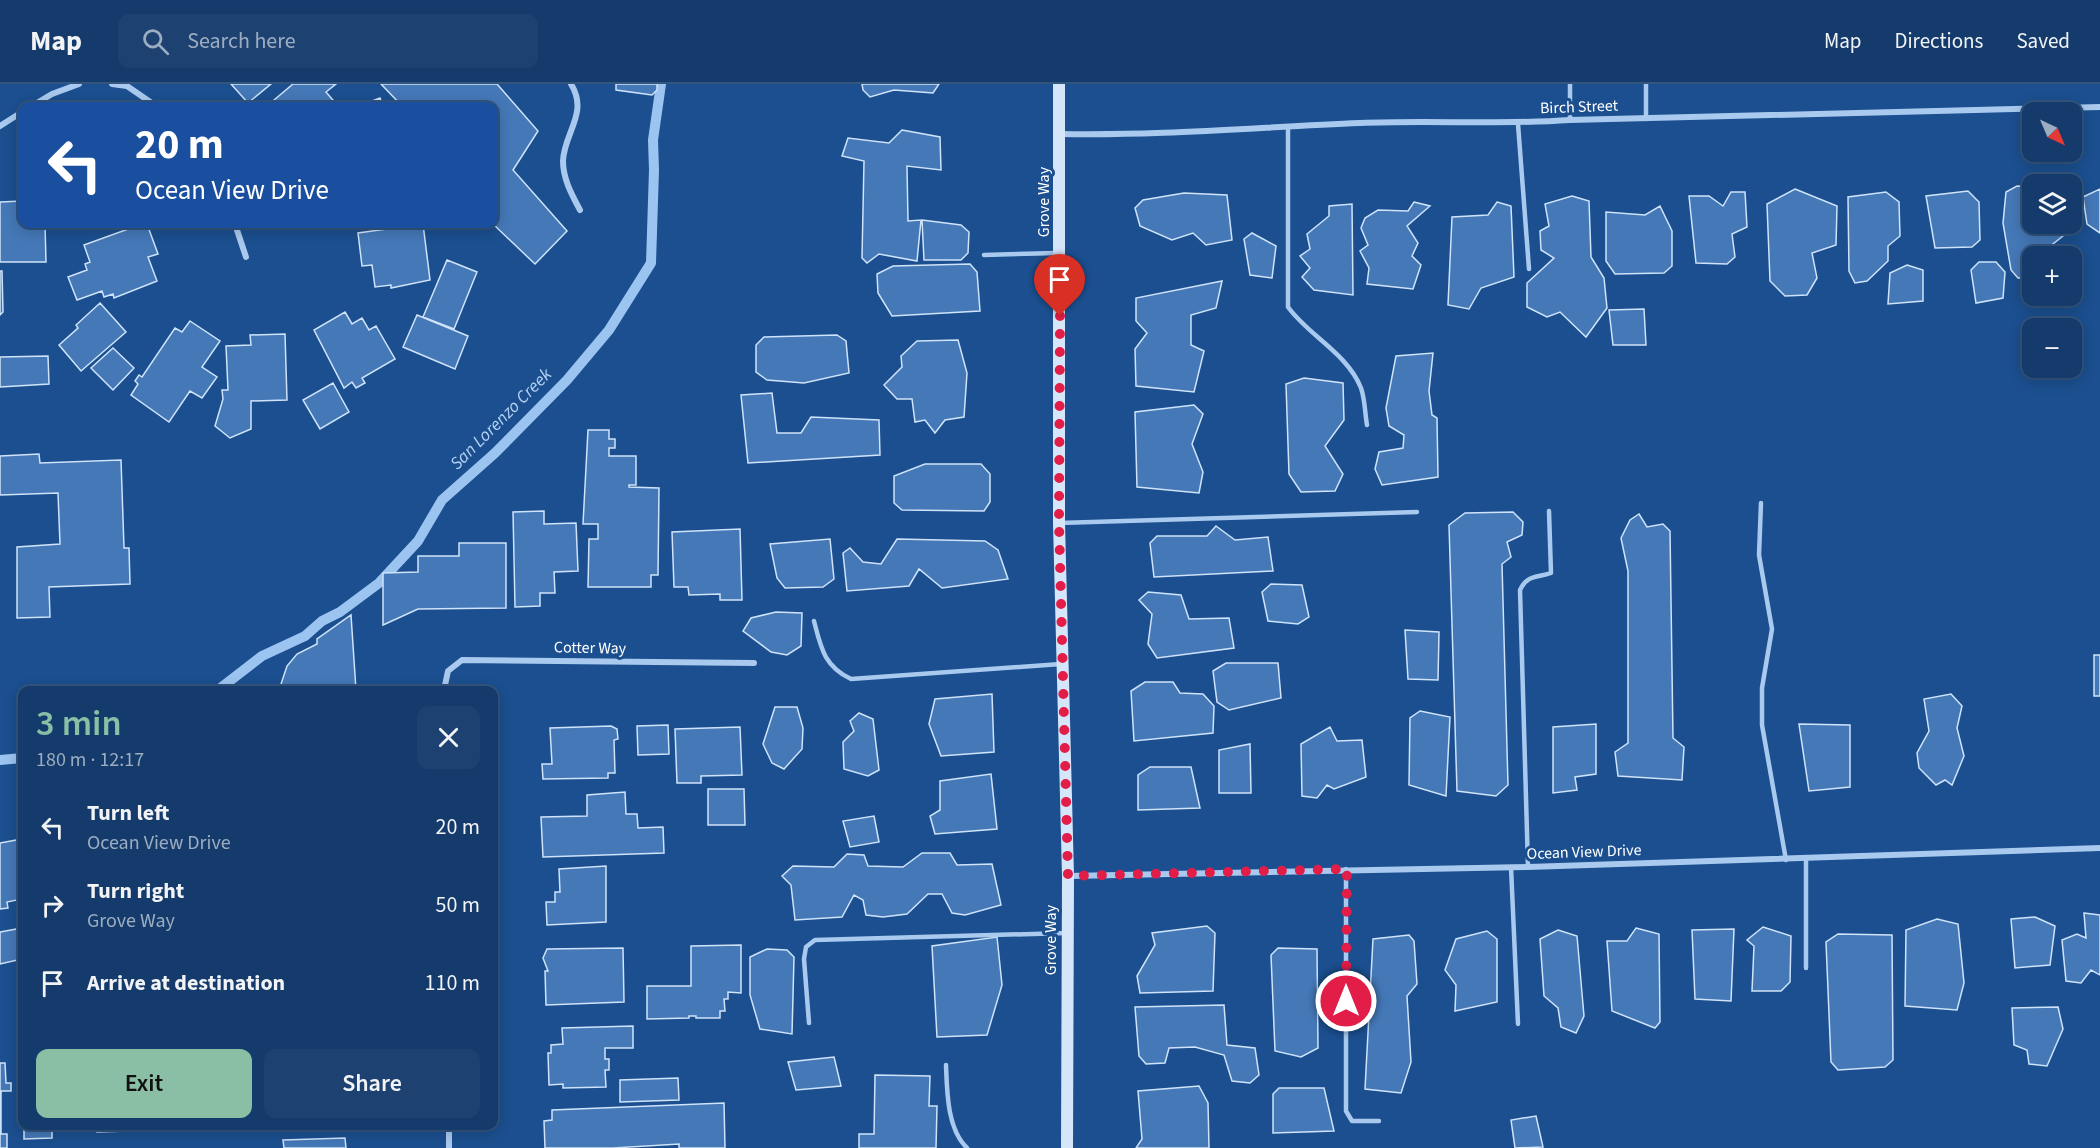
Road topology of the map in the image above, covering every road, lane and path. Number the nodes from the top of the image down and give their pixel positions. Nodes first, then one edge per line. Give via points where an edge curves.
1 (80, 84) edge
2 (112, 84) edge
3 (571, 84) edge
4 (1059, 84) edge
5 (1570, 84) edge
6 (1646, 84) edge
7 (39, 102) edge
8 (150, 102) edge
9 (2100, 107) edge
10 (18, 115) edge
11 (1646, 119) junction
12 (1570, 120) junction
13 (1518, 124) junction
14 (0, 126) edge
15 (1287, 127) junction
16 (1060, 134) junction
17 (580, 210) dead end
18 (236, 228) edge
19 (1060, 253) junction
20 (984, 255) dead end
21 (246, 257) dead end
22 (1529, 269) dead end
23 (1367, 425) dead end
24 (1761, 503) dead end
25 (1549, 511) dead end
26 (1417, 512) dead end
27 (1059, 522) junction
28 (814, 621) dead end
29 (754, 663) dead end
30 (1064, 663) junction
31 (445, 686) edge
32 (2100, 848) edge
33 (1806, 859) junction
34 (1786, 860) junction
35 (1511, 867) junction
36 (1528, 867) junction
37 (1347, 869) junction
38 (1068, 876) junction
39 (1067, 933) junction
40 (1806, 968) dead end
41 (809, 1023) dead end
42 (1518, 1024) dead end
43 (946, 1065) dead end
44 (1379, 1121) dead end
45 (449, 1130) edge
46 (449, 1148) edge
47 (967, 1148) edge
48 (1067, 1148) edge

1 - 7 street
2 - 8 street via 127,86
3 - 17 street via 576,91 578,111 563,162 566,180
4 - 16 main road, Grove Way
5 - 12 lane
6 - 11 lane
9 - 11 street, Birch Street
10 - 14 street
11 - 12 street, Birch Street
12 - 13 street, Birch Street
13 - 15 street, Birch Street via 1362,123
13 - 22 lane
15 - 16 street, Birch Street via 1120,136
15 - 23 lane via 1288,307 1301,326 1324,341 1346,365 1361,388
16 - 19 main road, Grove Way
18 - 21 street
19 - 20 lane
19 - 27 main road, Grove Way
24 - 34 lane via 1759,555 1772,630 1762,688 1762,725
25 - 36 lane via 1551,573 1534,575 1520,590
26 - 27 lane
27 - 30 main road, Grove Way
28 - 30 lane via 823,657 837,672 851,679
29 - 31 street, Cotter Way via 462,660 448,671
30 - 38 main road, Grove Way
32 - 33 street, Ocean View Drive
33 - 34 street, Ocean View Drive
33 - 40 lane
34 - 36 street, Ocean View Drive
35 - 36 street, Ocean View Drive
35 - 37 street, Ocean View Drive
35 - 42 lane
37 - 38 street, Ocean View Drive
37 - 44 lane via 1346,1111 1353,1121
38 - 39 main road, Grove Way
39 - 41 lane via 815,940 806,947 804,959
39 - 48 main road, Grove Way
43 - 47 lane via 956,1135
45 - 46 street

